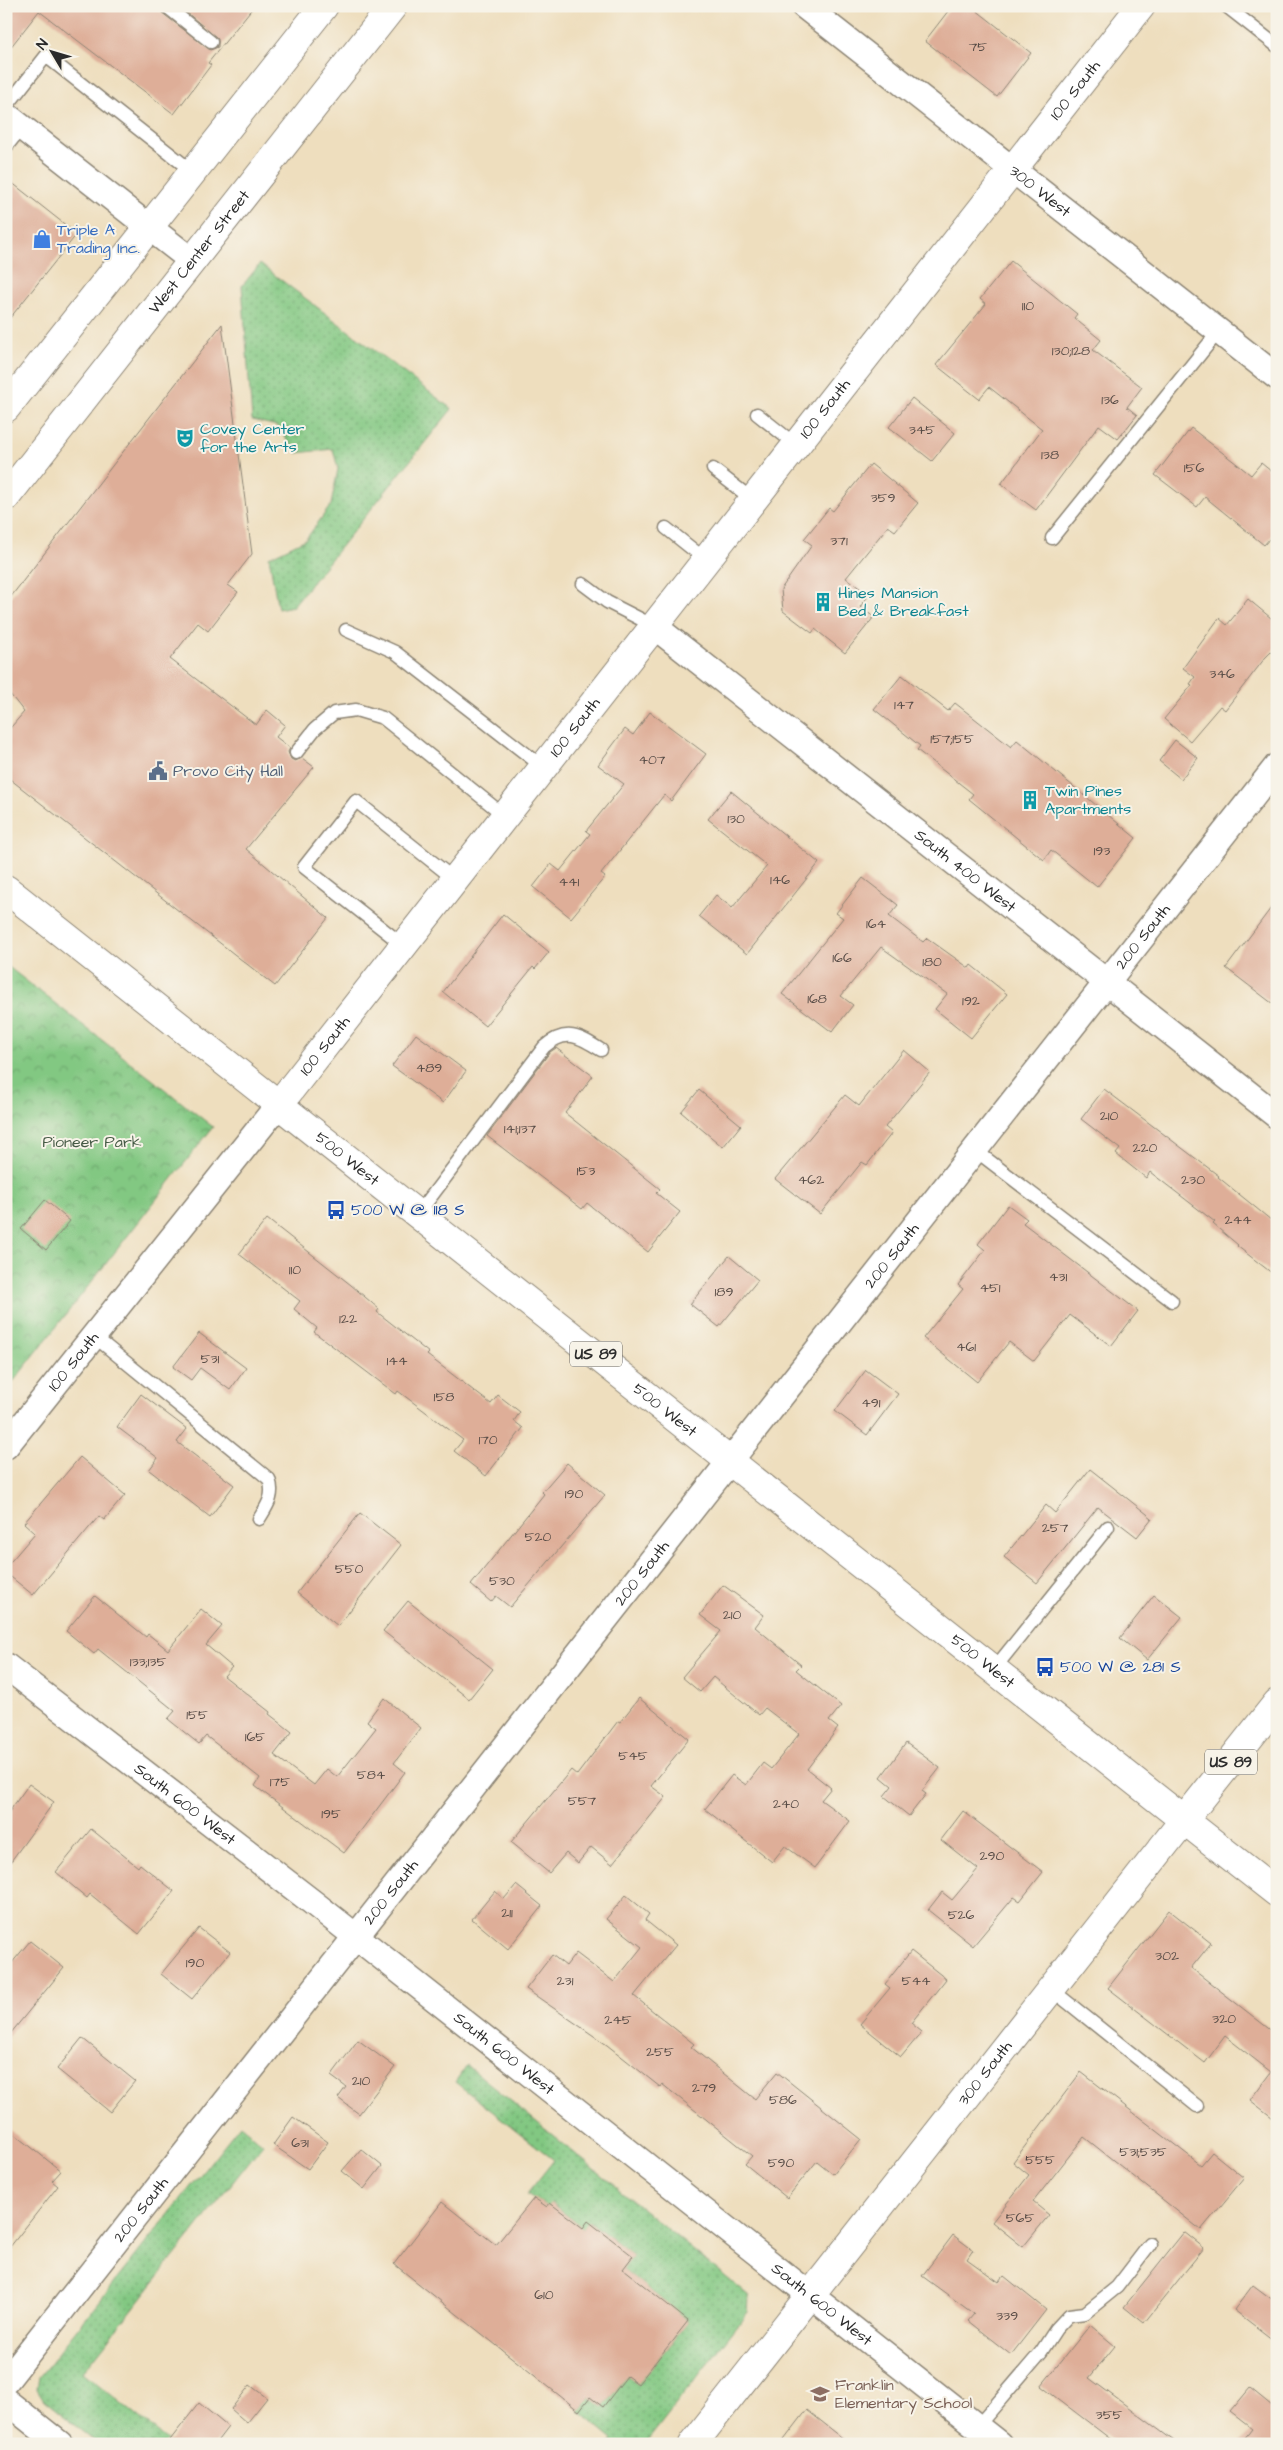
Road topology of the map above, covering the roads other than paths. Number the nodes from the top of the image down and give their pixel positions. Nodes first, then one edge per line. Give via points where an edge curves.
1 (166, 6) edge
2 (324, 6) edge
3 (393, 6) edge
4 (804, 6) edge
5 (1141, 6) edge
6 (1226, 6) edge
7 (211, 42) dead end
8 (1277, 46) edge
9 (6, 107) edge
10 (14, 121) edge
11 (6, 147) edge
12 (1012, 169) junction
13 (193, 172) junction
14 (149, 227) junction
15 (192, 260) junction
16 (1219, 331) junction
17 (1277, 377) edge
18 (6, 408) edge
19 (757, 414) dead end
20 (796, 445) junction
21 (713, 469) dead end
22 (6, 497) edge
23 (753, 500) junction
24 (666, 528) dead end
25 (1052, 538) dead end
26 (706, 560) junction
27 (583, 584) dead end
28 (654, 626) junction
29 (346, 630) dead end
30 (296, 753) dead end
31 (1277, 766) edge
32 (544, 767) junction
33 (505, 816) junction
34 (454, 879) junction
35 (6, 889) edge
36 (403, 945) junction
37 (1107, 982) junction
38 (601, 1050) dead end
39 (279, 1104) junction
40 (1277, 1116) edge
41 (974, 1150) junction
42 (418, 1214) junction
43 (1172, 1301) dead end
44 (95, 1337) junction
45 (6, 1446) edge
46 (730, 1460) junction
47 (259, 1519) dead end
48 (1108, 1528) dead end
49 (6, 1666) edge
50 (994, 1670) junction
51 (1277, 1703) edge
52 (1184, 1820) junction
53 (1277, 1893) edge
54 (356, 1936) junction
55 (1052, 1989) junction
56 (1197, 2106) dead end
57 (1150, 2244) dead end
58 (810, 2295) junction
59 (6, 2380) edge
60 (6, 2401) edge
61 (977, 2427) junction
62 (60, 2444) edge
63 (693, 2444) edge
64 (998, 2444) edge

1 - 7 lane
2 - 13 main road
3 - 15 main road, West Center Street
4 - 12 street, 300 West
5 - 12 main road, 100 South
6 - 8 lane
9 - 13 lane via 46,56
10 - 11 lane
10 - 14 street
12 - 16 street, 300 West
12 - 20 main road, 100 South
13 - 14 main road
14 - 15 street
14 - 18 main road
15 - 22 main road, West Center Street
16 - 17 street, 300 West
16 - 25 lane
19 - 20 lane
20 - 23 main road, 100 South
21 - 23 lane
23 - 26 main road, 100 South
24 - 26 lane
26 - 28 main road, 100 South
27 - 28 lane via 607,602
28 - 32 main road, 100 South
28 - 37 street, South 400 West
29 - 32 lane via 395,652
30 - 33 lane via 315,729 334,713 356,710 383,718
31 - 37 street, 200 South
32 - 33 main road, 100 South
33 - 34 main road, 100 South
34 - 36 main road, 100 South
34 - 36 lane via 356,801 304,867
35 - 39 main road, 500 West / US 89
36 - 39 main road, 100 South
37 - 40 street, South 400 West
37 - 41 street, 200 South
38 - 42 lane via 580,1037 572,1036 558,1037 544,1047
39 - 42 main road, 500 West / US 89
39 - 44 street, 100 South
41 - 43 lane
41 - 46 street, 200 South
42 - 46 main road, 500 West / US 89
44 - 45 street, 100 South
44 - 47 lane via 269,1479 271,1498
46 - 50 main road, 500 West / US 89
46 - 54 street, 200 South
48 - 50 lane
49 - 54 street, South 600 West
50 - 52 main road, 500 West / US 89
51 - 52 main road, 300 South / US 89
52 - 53 main road, 500 West
52 - 55 main road, 300 South
54 - 58 street, South 600 West
54 - 59 street, 200 South
55 - 56 lane
55 - 58 main road, 300 South
57 - 61 lane via 1117,2287 1085,2313 1070,2315 1056,2328 1041,2352
58 - 61 street, South 600 West
58 - 63 main road, 300 South
60 - 62 street
61 - 64 street, South 600 West

